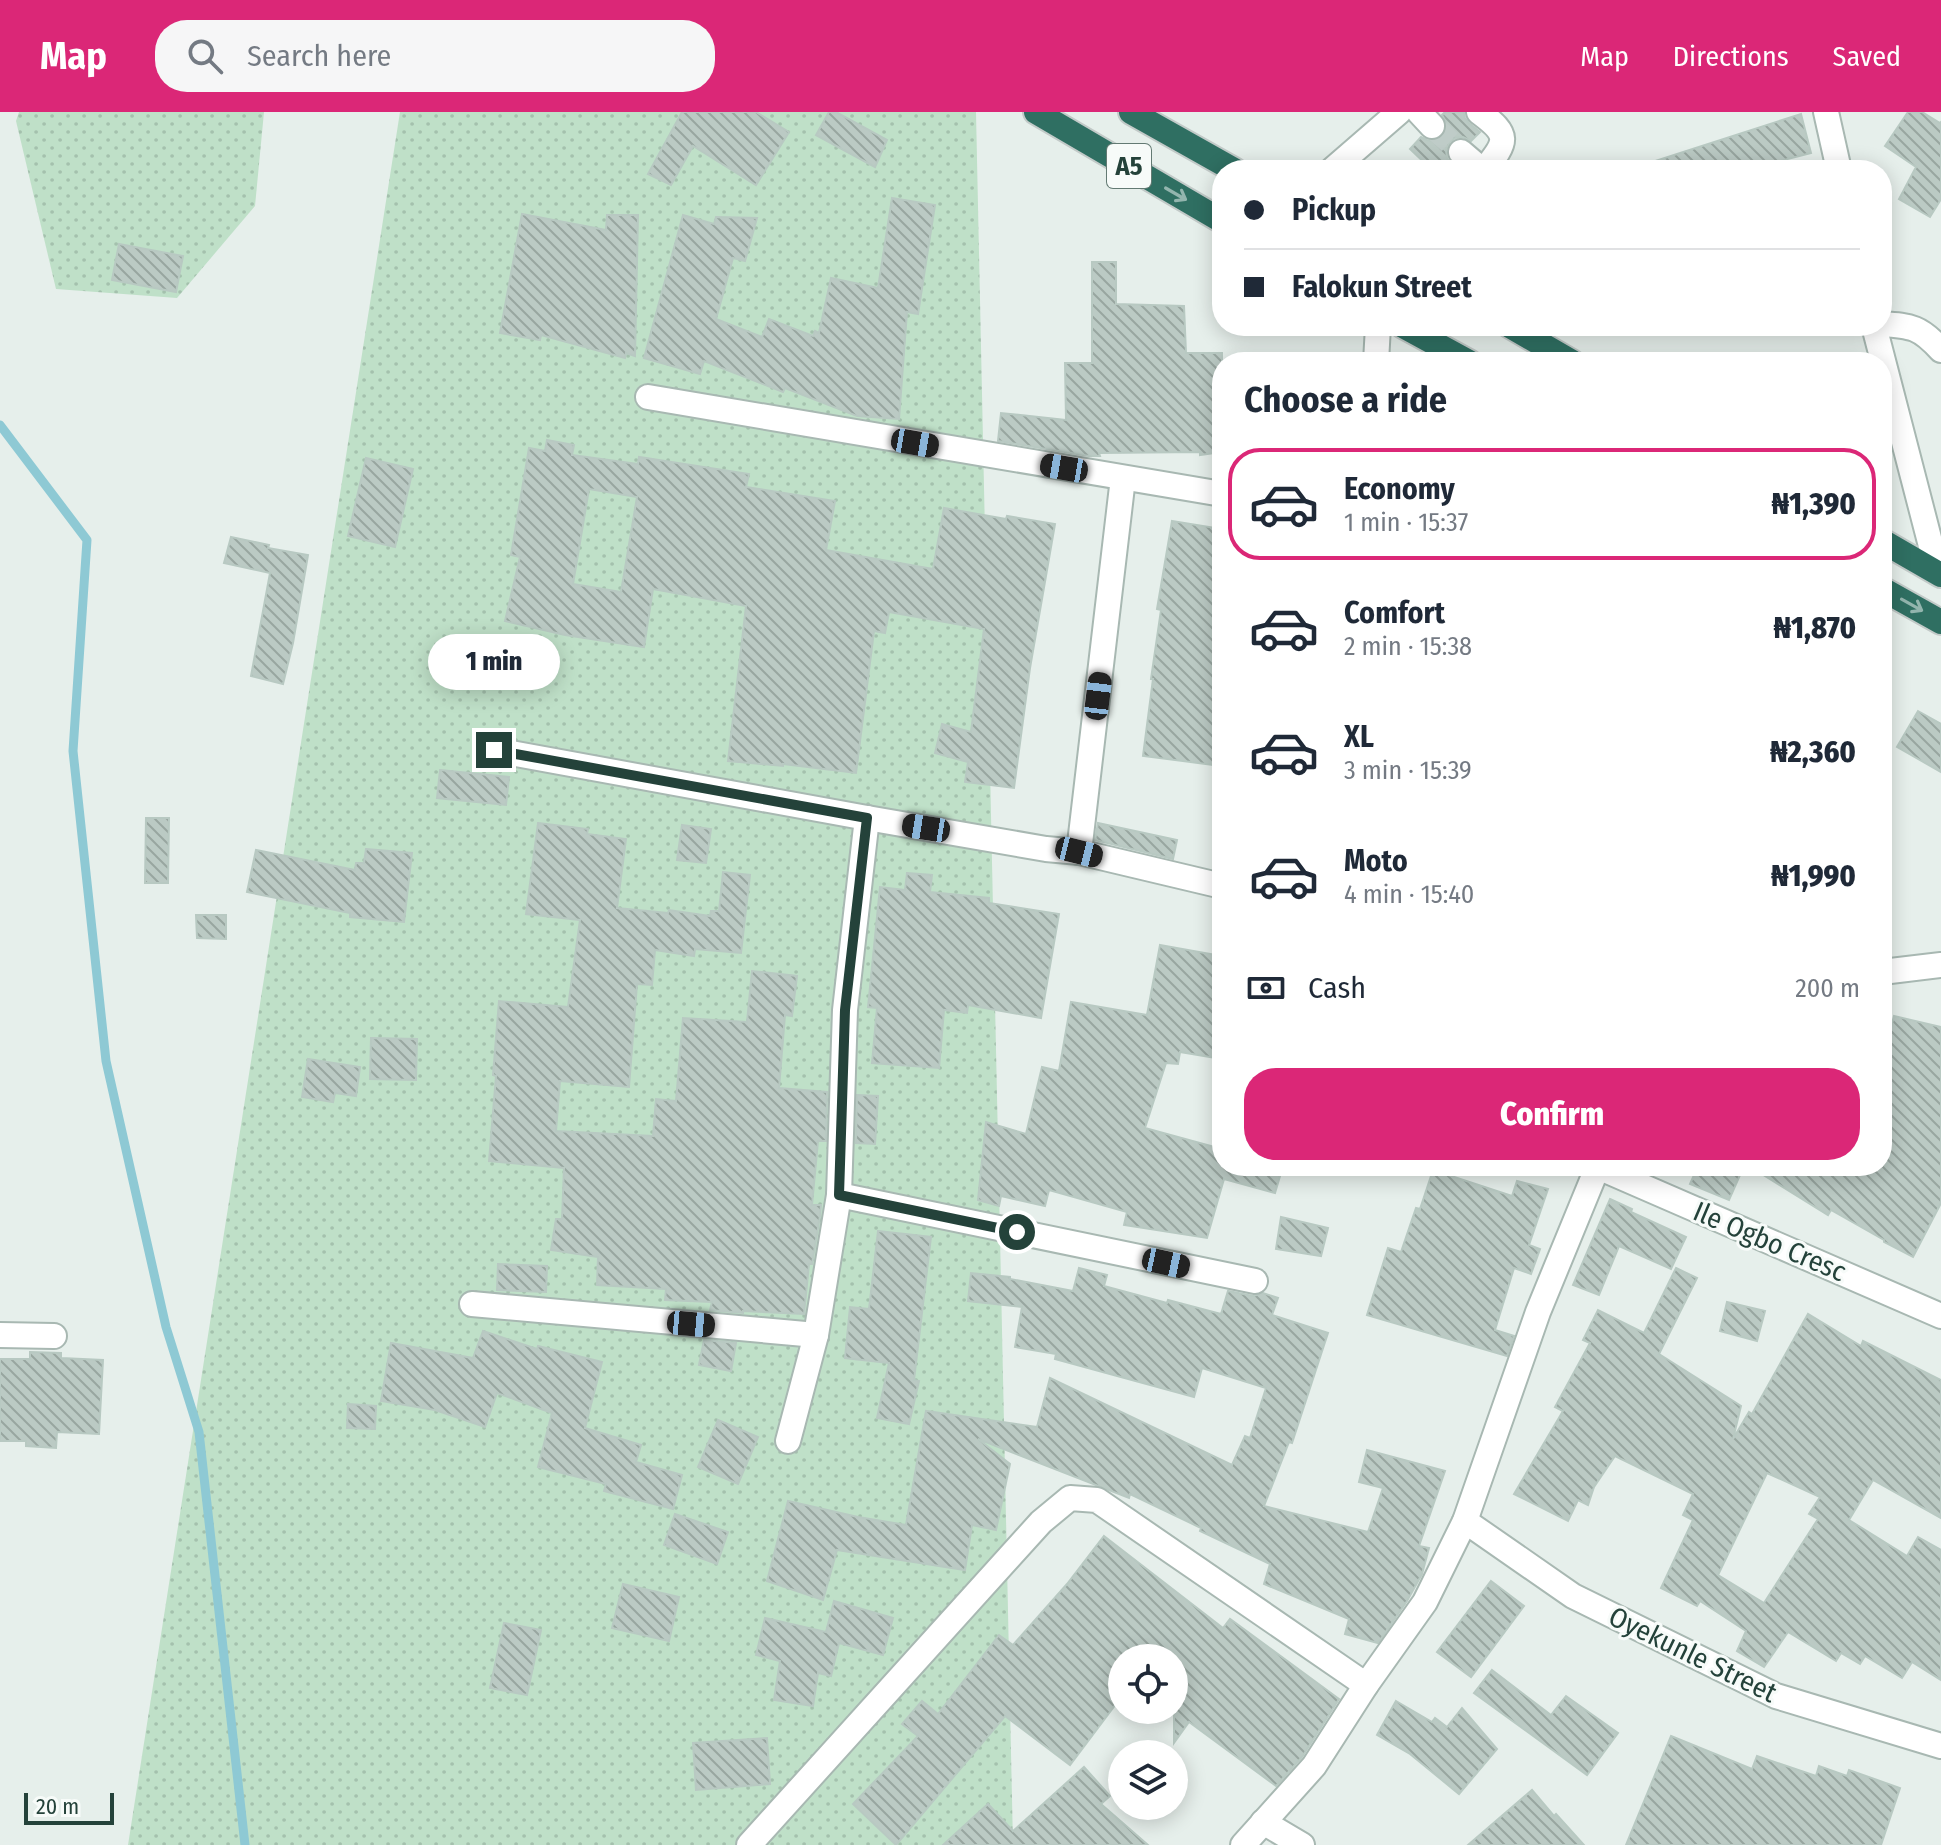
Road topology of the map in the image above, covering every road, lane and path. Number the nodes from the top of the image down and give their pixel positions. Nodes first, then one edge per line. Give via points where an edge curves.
1 (1036, 112) edge
2 (1131, 112) edge
3 (1399, 112) edge
4 (1479, 112) edge
5 (1826, 112) edge
6 (1461, 152) tunnel mouth
7 (1216, 160) edge
8 (1344, 160) edge
9 (1471, 160) edge
10 (1492, 160) edge
11 (1837, 160) edge
12 (1212, 215) edge
13 (1892, 325) edge
14 (1421, 336) edge
15 (1527, 336) edge
16 (1941, 350) edge
17 (1451, 352) edge
18 (1555, 352) edge
19 (1892, 379) edge
20 (648, 397) dead end
21 (1123, 478) junction
22 (1212, 492) edge
23 (1931, 495) edge
24 (1892, 547) edge
25 (1939, 574) edge
26 (1892, 595) edge
27 (1941, 622) edge
28 (494, 750) dead end
29 (867, 818) junction
30 (1079, 852) junction
31 (1212, 884) edge
32 (1941, 965) edge
33 (1892, 971) edge
34 (1594, 1176) edge
35 (1621, 1176) edge
36 (839, 1195) junction
37 (1255, 1281) dead end
38 (472, 1304) dead end
39 (1941, 1316) edge
40 (0, 1335) edge
41 (816, 1335) junction
42 (54, 1336) dead end
43 (788, 1441) dead end
44 (1465, 1521) junction
45 (1366, 1685) junction
46 (1941, 1746) edge
47 (1263, 1822) junction
48 (749, 1845) edge
49 (1243, 1845) edge
50 (1302, 1845) edge

1 -> 12 highway, A5
2 - 7 highway, A5
3 - 8 street
4 - 10 street via 1502,135
5 - 11 street
6 - 9 street
13 - 16 street via 1913,326
14 - 17 highway
15 - 18 highway
19 - 23 street
20 - 21 street
21 - 22 street
21 - 30 street
23 - 25 street
24 - 25 highway
26 -> 27 highway
28 - 29 street
29 - 30 street
29 - 36 street via 845,1010
30 - 31 street
32 - 33 street
34 - 44 street via 1538,1312
35 - 39 street, Ile Ogbo Cresc
36 - 37 street
36 - 41 street
38 - 41 street
40 - 42 street
41 - 43 street
44 - 45 street via 1425,1602
44 - 46 street, Oyekunle Street via 1573,1596 1776,1696
45 - 47 street via 1314,1766
45 - 48 street via 1097,1500 1070,1498 1041,1522
47 - 49 street
47 - 50 street

